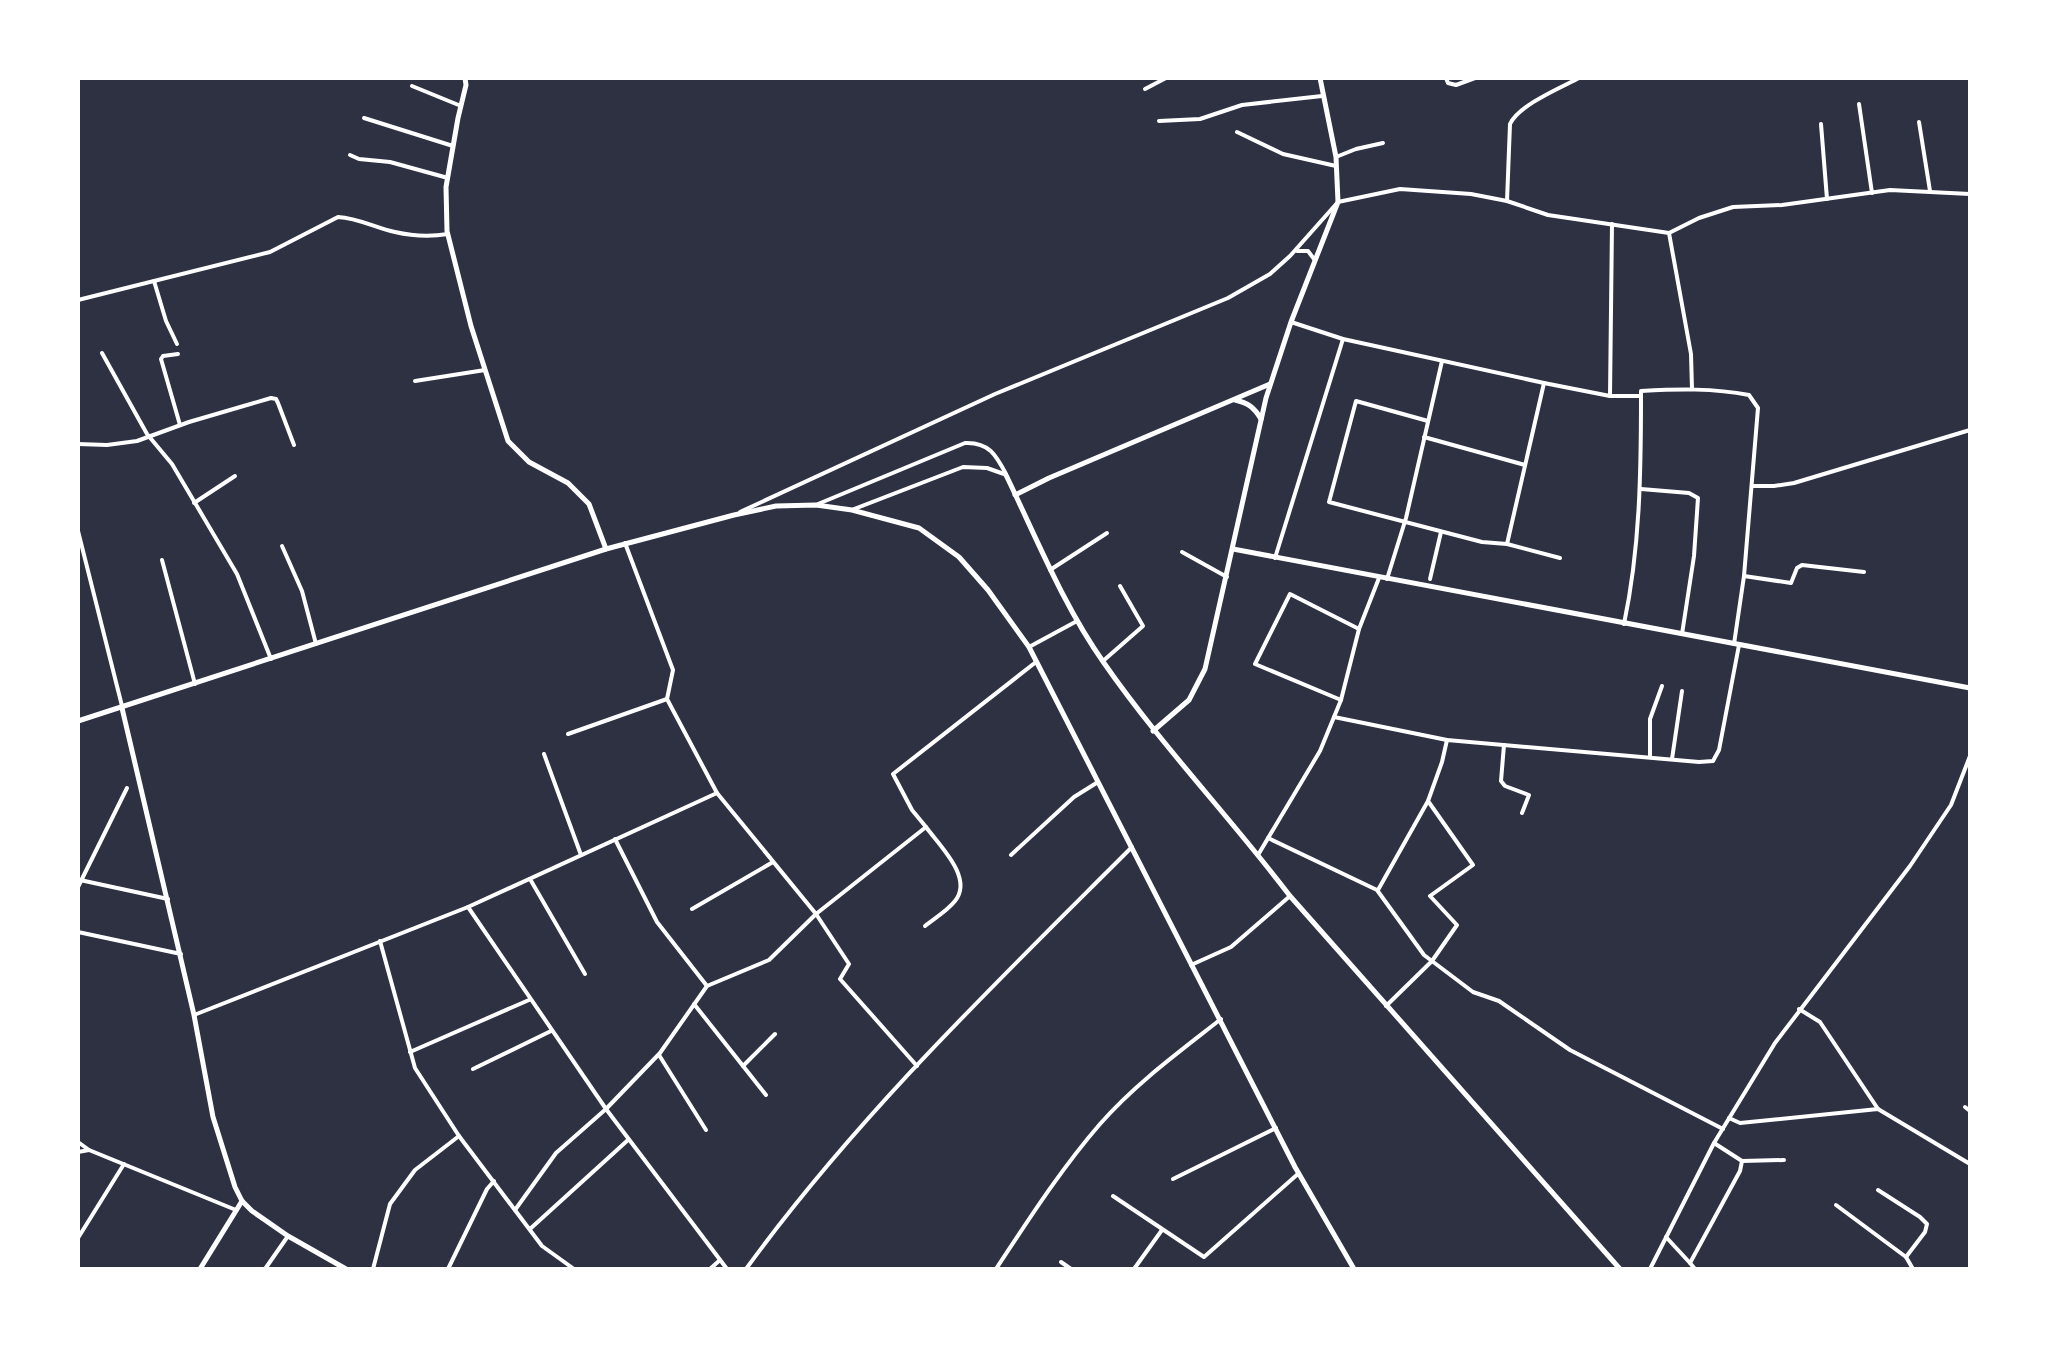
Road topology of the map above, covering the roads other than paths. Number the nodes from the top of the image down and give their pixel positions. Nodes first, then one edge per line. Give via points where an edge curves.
1 (1166, 78) edge
2 (1320, 78) edge
3 (1446, 78) edge
4 (1475, 78) edge
5 (1579, 78) edge
6 (466, 80) edge
7 (412, 86) dead end
8 (1145, 89) dead end
9 (1322, 96) junction
10 (1859, 104) dead end
11 (461, 106) junction
12 (364, 118) dead end
13 (1159, 121) dead end
14 (1919, 122) dead end
15 (1821, 124) dead end
16 (1237, 132) dead end
17 (1383, 143) dead end
18 (453, 146) junction
19 (350, 155) dead end
20 (1336, 157) junction
21 (1336, 166) junction
22 (448, 178) junction
23 (1930, 191) junction
24 (1872, 193) junction
25 (1970, 194) edge
26 (1827, 199) junction
27 (1507, 201) junction
28 (1338, 202) junction
29 (1612, 224) junction
30 (1669, 233) junction
31 (448, 234) junction
32 (1290, 256) junction
33 (1314, 261) junction
34 (154, 281) junction
35 (78, 300) edge
36 (1291, 322) junction
37 (1343, 339) junction
38 (177, 344) dead end
39 (102, 353) dead end
40 (178, 354) dead end
41 (1442, 361) junction
42 (485, 370) junction
43 (415, 381) dead end
44 (1544, 383) junction
45 (1270, 384) junction
46 (1692, 389) junction
47 (1610, 396) junction
48 (1641, 396) junction
49 (1234, 400) junction
50 (1261, 419) junction
51 (1428, 421) junction
52 (180, 425) junction
53 (1970, 430) edge
54 (150, 436) junction
55 (1424, 437) junction
56 (78, 444) edge
57 (294, 445) dead end
58 (1525, 465) junction
59 (1006, 475) junction
60 (235, 476) dead end
61 (1752, 485) junction
62 (1641, 489) junction
63 (1015, 495) junction
64 (194, 503) junction
65 (816, 505) junction
66 (852, 510) junction
67 (734, 515) junction
68 (1405, 522) junction
69 (78, 531) edge
70 (1441, 532) junction
71 (1107, 533) dead end
72 (625, 543) junction
73 (1507, 544) junction
74 (282, 546) dead end
75 (606, 549) junction
76 (1233, 549) junction
77 (1182, 552) dead end
78 (1275, 558) junction
79 (1560, 558) dead end
80 (162, 560) dead end
81 (1050, 570) junction
82 (1864, 572) dead end
83 (1744, 576) junction
84 (1227, 577) junction
85 (1379, 578) junction
86 (1387, 579) junction
87 (1430, 579) dead end
88 (1120, 586) dead end
89 (1077, 621) junction
90 (1624, 624) junction
91 (1359, 629) junction
92 (1682, 634) junction
93 (316, 644) junction
94 (1736, 644) junction
95 (1029, 647) junction
96 (271, 659) junction
97 (1036, 661) junction
98 (1103, 661) junction
99 (195, 684) junction
100 (1662, 686) dead end
101 (1970, 688) edge
102 (1682, 691) dead end
103 (667, 699) junction
104 (1341, 700) junction
105 (122, 708) junction
106 (1334, 717) junction
107 (78, 721) edge
108 (1153, 731) junction
109 (568, 734) dead end
110 (1447, 740) junction
111 (1504, 745) junction
112 (544, 754) dead end
113 (1970, 756) edge
114 (1650, 757) junction
115 (1672, 759) junction
116 (1099, 781) junction
117 (127, 788) dead end
118 (717, 793) junction
119 (1428, 801) junction
120 (1522, 813) dead end
121 (926, 827) junction
122 (1268, 838) junction
123 (615, 839) junction
124 (1132, 847) junction
125 (581, 855) junction
126 (1011, 855) dead end
127 (1258, 855) junction
128 (774, 862) junction
129 (530, 878) junction
130 (80, 880) junction
131 (78, 887) edge
132 (1377, 890) junction
133 (1290, 896) junction
134 (168, 899) junction
135 (468, 907) junction
136 (692, 909) dead end
137 (816, 914) junction
138 (925, 926) dead end
139 (78, 932) edge
140 (380, 941) junction
141 (181, 954) junction
142 (1432, 961) junction
143 (1191, 965) junction
144 (585, 974) dead end
145 (707, 986) junction
146 (530, 999) junction
147 (694, 1004) junction
148 (1386, 1006) junction
149 (1799, 1009) junction
150 (194, 1015) junction
151 (1221, 1019) junction
152 (551, 1031) junction
153 (775, 1034) dead end
154 (410, 1052) junction
155 (659, 1055) junction
156 (743, 1066) junction
157 (917, 1066) junction
158 (473, 1069) dead end
159 (766, 1095) dead end
160 (606, 1109) junction
161 (1878, 1109) junction
162 (1729, 1118) junction
163 (1276, 1128) junction
164 (1723, 1129) junction
165 (706, 1130) dead end
166 (459, 1136) junction
167 (628, 1140) junction
168 (78, 1142) edge
169 (1714, 1143) junction
170 (89, 1150) junction
171 (78, 1152) edge
172 (1784, 1160) dead end
173 (1742, 1161) junction
174 (124, 1164) junction
175 (1970, 1164) edge
176 (1299, 1173) junction
177 (1173, 1179) dead end
178 (494, 1181) junction
179 (1878, 1190) dead end
180 (1113, 1196) dead end
181 (242, 1201) junction
182 (1836, 1205) dead end
183 (236, 1210) junction
184 (515, 1210) junction
185 (530, 1229) junction
186 (1162, 1230) junction
187 (288, 1236) junction
188 (1666, 1237) junction
189 (78, 1238) edge
190 (1906, 1257) junction
191 (720, 1259) junction
192 (1061, 1262) dead end
193 (1690, 1263) junction
194 (200, 1269) edge
195 (265, 1269) edge
196 (346, 1269) edge
197 (373, 1269) edge
198 (448, 1269) edge
199 (574, 1269) edge
200 (710, 1269) edge
201 (727, 1269) edge
202 (746, 1269) edge
203 (996, 1269) edge
204 (1071, 1269) edge
205 (1134, 1269) edge
206 (1354, 1269) edge
207 (1620, 1269) edge
208 (1650, 1269) edge
209 (1695, 1269) edge
210 (1913, 1269) edge

1 - 8 street
2 - 9 street
3 - 4 street via 1452,85
5 - 27 street via 1513,118
6 - 11 street
7 - 11 street
9 - 13 street via 1242,105 1200,119
9 - 20 street
10 - 24 street
11 - 18 street
12 - 18 street
14 - 23 street
15 - 26 street
16 - 21 street via 1283,154
17 - 20 street
18 - 22 street
19 - 22 street
20 - 21 street
21 - 28 street
22 - 31 street
23 - 24 street
23 - 25 street
24 - 26 street
26 - 30 street via 1733,207
27 - 28 street via 1400,189
27 - 29 street via 1548,215
28 - 32 street
28 - 33 street
29 - 30 street
29 - 47 street
30 - 46 street via 1691,354
31 - 34 street via 396,232 338,217 270,252
31 - 42 street
32 - 33 street via 1304,249
32 - 67 street via 1228,298 982,400
33 - 36 street
34 - 35 street
34 - 38 street
36 - 37 street
36 - 45 street
37 - 41 street
37 - 78 street
39 - 54 street
40 - 52 street via 161,359
41 - 44 street
41 - 51 street
42 - 43 street
42 - 75 street via 508,441 589,504
44 - 47 street
44 - 58 street
45 - 49 street
45 - 50 street
46 - 48 street via 1641,391
46 - 61 street via 1749,395 1758,408
47 - 48 street
48 - 62 street
49 - 50 street via 1252,407
49 - 63 street
50 - 76 street
51 - 55 street
51 - 68 street via 1356,401 1329,502
52 - 54 street
52 - 57 street via 276,399
53 - 61 street via 1794,483
54 - 56 street via 118,444
54 - 64 street
55 - 58 street
55 - 68 street
58 - 73 street
59 - 63 street
59 - 65 street via 989,448 965,443
59 - 66 street via 963,467
60 - 64 street
61 - 83 street
62 - 90 street via 1635,574
62 - 92 street via 1698,498
63 - 81 street
64 - 96 street via 237,574
65 - 66 street
65 - 67 street
66 - 95 street via 919,528 959,557
67 - 72 street
68 - 70 street
68 - 86 street
69 - 105 street
70 - 73 street
70 - 87 street
71 - 81 street
72 - 75 street
72 - 103 street via 673,670
73 - 79 street
74 - 93 street via 302,591
75 - 93 street
76 - 78 street
76 - 84 street
77 - 84 street
78 - 85 street
80 - 99 street
81 - 89 street
82 - 83 street via 1802,565 1791,583
83 - 94 street
84 - 108 street via 1205,669 1189,700
85 - 86 street
85 - 91 street
86 - 90 street
88 - 98 street via 1143,626
89 - 95 street
89 - 98 street
90 - 92 street
91 - 104 street
91 - 104 street via 1290,594 1255,664
92 - 94 street
93 - 96 street
94 - 101 street
94 - 115 street via 1713,761
95 - 97 street
96 - 99 street
97 - 116 street
97 - 121 street via 893,774
98 - 108 street
99 - 105 street
100 - 114 street via 1650,719
102 - 115 street
103 - 109 street
103 - 118 street
104 - 106 street
105 - 107 street
105 - 134 street
106 - 110 street
106 - 122 street
108 - 127 street
110 - 111 street
110 - 119 street
111 - 114 street
111 - 120 street via 1501,781 1529,795
112 - 125 street
113 - 149 street via 1951,805 1910,866
114 - 115 street
116 - 124 street
116 - 126 street
117 - 130 street
118 - 123 street
118 - 128 street
119 - 132 street
119 - 142 street via 1473,865 1430,896 1457,925
121 - 137 street
121 - 138 street via 957,870 960,886 958,899
122 - 127 street
122 - 132 street
123 - 125 street
123 - 145 street via 657,922
124 - 143 street
124 - 157 street
125 - 129 street
127 - 133 street
128 - 136 street
128 - 137 street
129 - 135 street
129 - 144 street
130 - 131 street
130 - 134 street
132 - 142 street
133 - 143 street via 1231,947
133 - 148 street
134 - 141 street
135 - 140 street
135 - 146 street
137 - 145 street via 769,960
137 - 157 street via 849,964 840,979
139 - 141 street
140 - 150 street
140 - 154 street
141 - 150 street
142 - 148 street
142 - 164 street via 1570,1050
143 - 151 street
145 - 147 street
146 - 152 street
146 - 154 street
147 - 155 street
147 - 156 street
148 - 207 street
149 - 161 street via 1820,1022
149 - 162 street
150 - 181 street via 213,1117
151 - 163 street
151 - 203 street via 1100,1124 1044,1195
152 - 158 street
152 - 160 street
153 - 156 street
154 - 166 street
155 - 160 street
155 - 165 street
156 - 159 street
157 - 202 street via 785,1215
160 - 167 street
160 - 184 street via 556,1153
161 - 162 street via 1740,1123
161 - 175 street
162 - 164 street
163 - 176 street
163 - 177 street
164 - 169 street
166 - 178 street
166 - 197 street via 415,1170 390,1204
167 - 185 street
167 - 191 street
168 - 170 street
169 - 173 street
169 - 188 street
170 - 171 street
170 - 174 street
172 - 173 street
173 - 193 street
174 - 183 street
174 - 189 street
176 - 186 street via 1208,1255 1201,1256
176 - 206 street
178 - 184 street
178 - 198 street
179 - 190 street via 1927,1224
180 - 186 street
181 - 183 street
181 - 187 street
182 - 190 street
183 - 194 street
184 - 185 street
185 - 199 street via 542,1246
186 - 205 street
187 - 195 street
187 - 196 street
188 - 193 street
188 - 208 street
190 - 210 street
191 - 200 street
191 - 201 street
192 - 204 street
193 - 209 street

